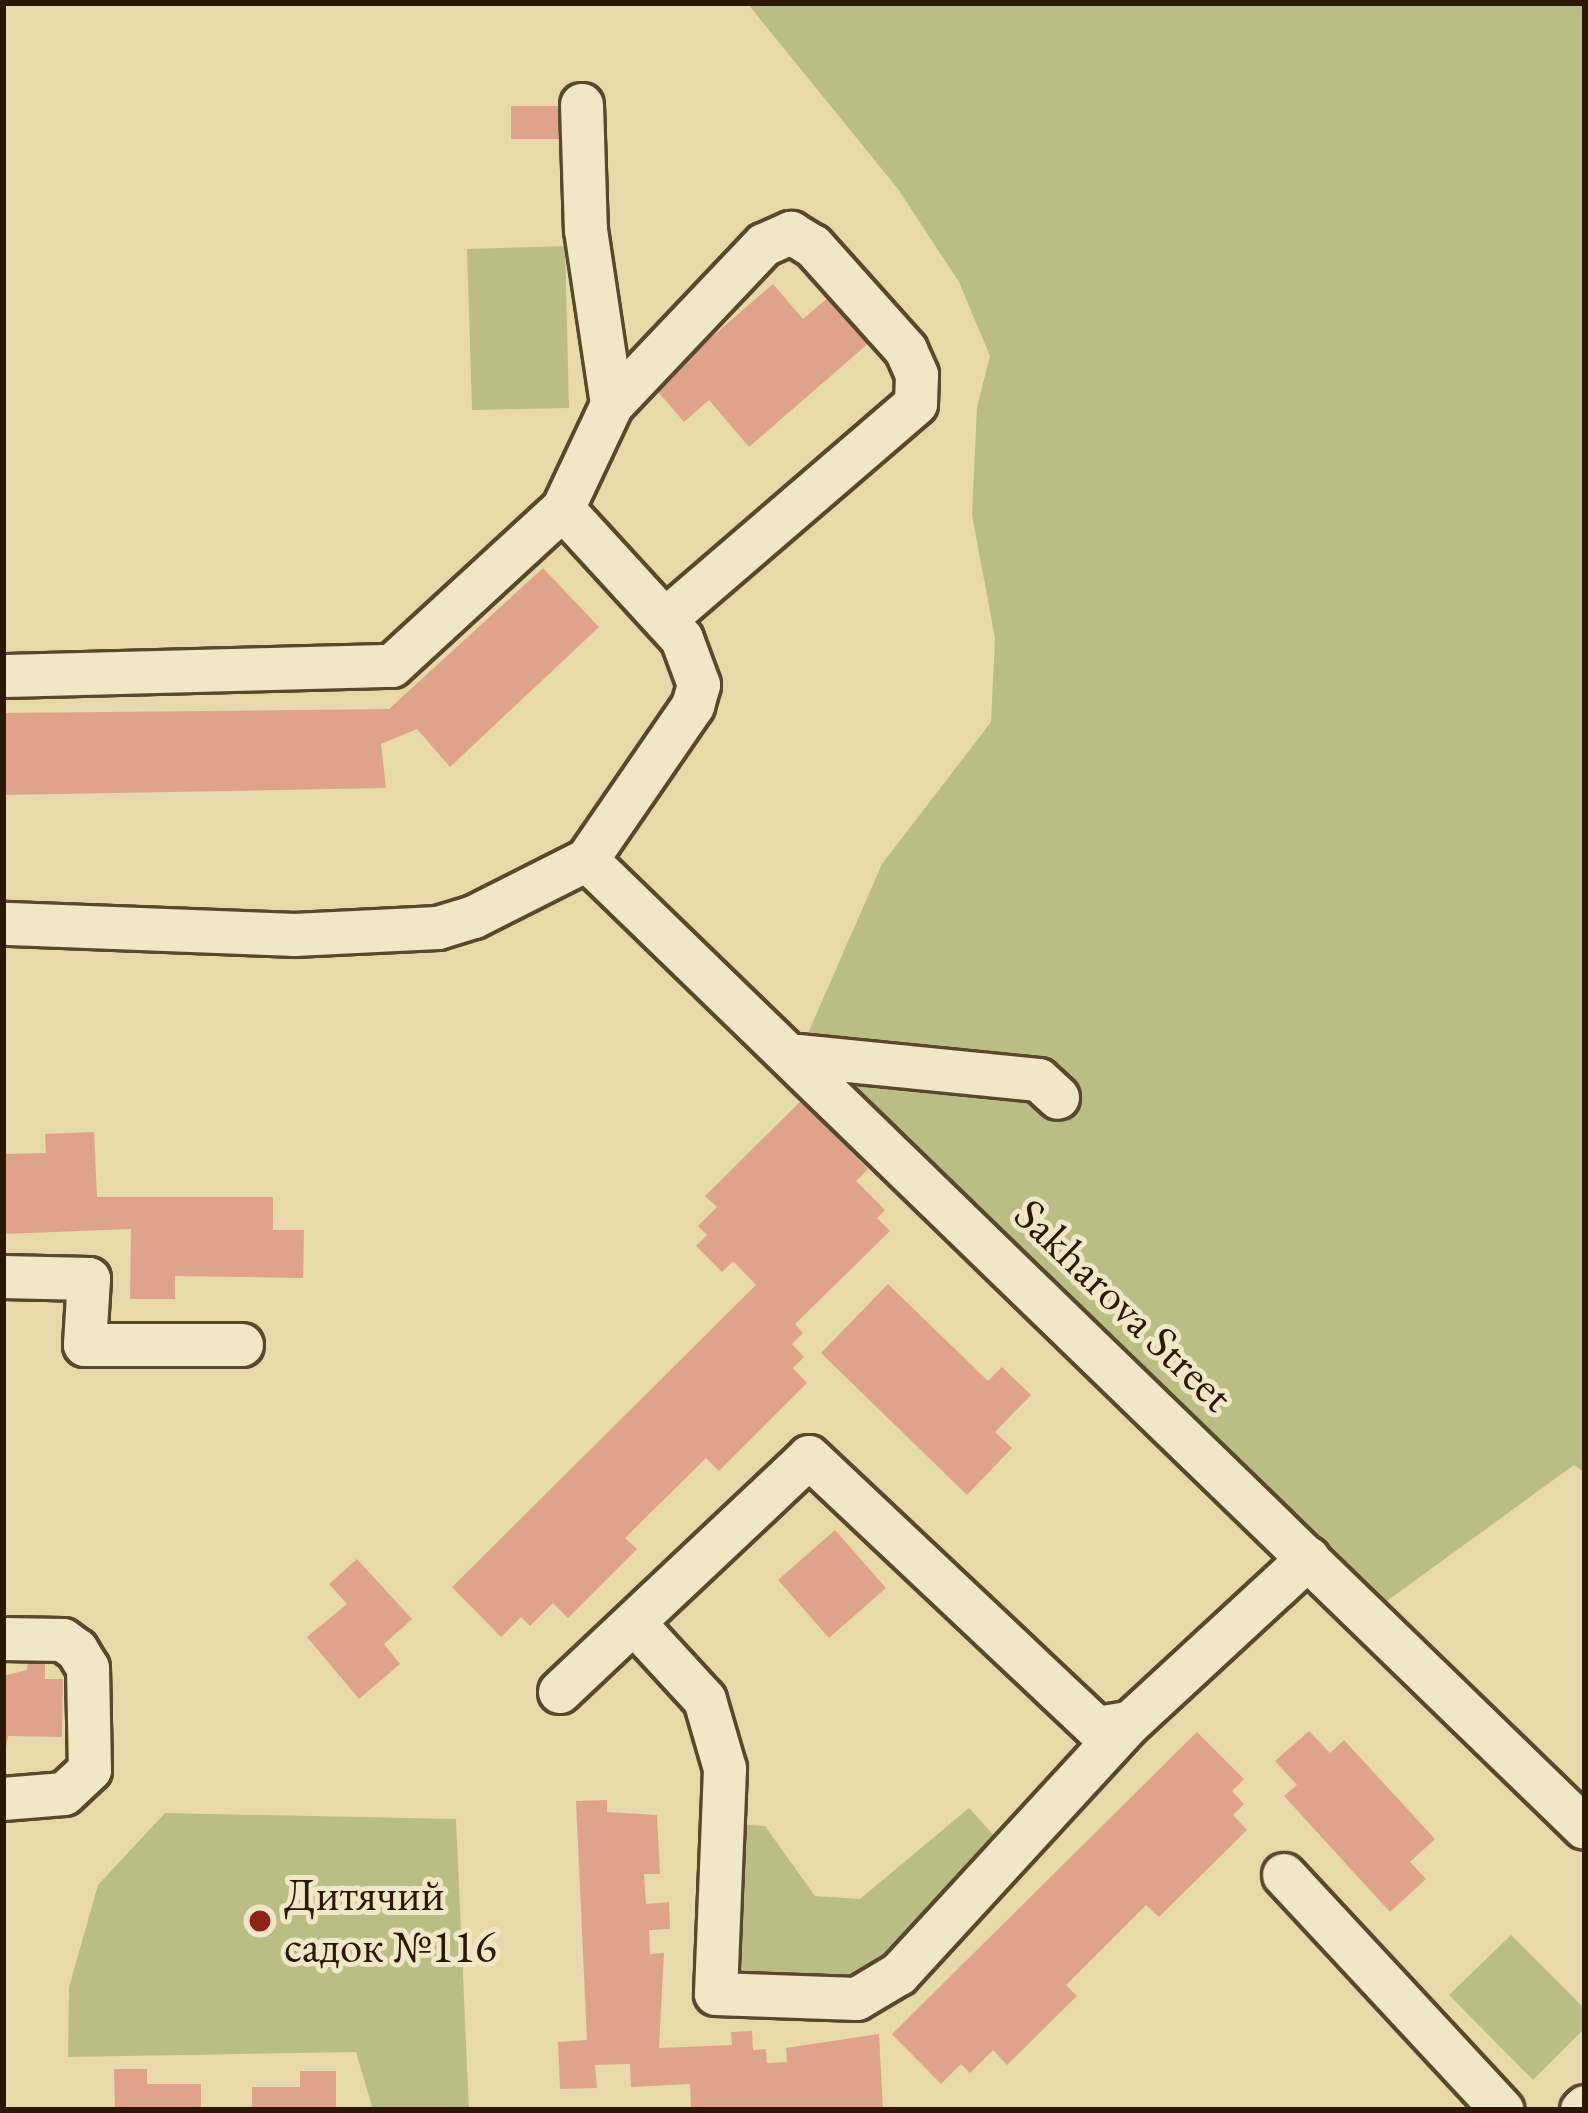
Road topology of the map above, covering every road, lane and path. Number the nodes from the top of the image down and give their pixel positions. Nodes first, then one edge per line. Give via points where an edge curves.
1 (582, 105) dead end
2 (612, 405) junction
3 (563, 509) junction
4 (665, 620) junction
5 (3, 676) edge
6 (587, 860) junction
7 (3, 924) edge
8 (798, 1056) junction
9 (1058, 1098) dead end
10 (3, 1277) edge
11 (242, 1345) dead end
12 (1309, 1558) junction
13 (636, 1625) junction
14 (3, 1640) edge
15 (560, 1692) dead end
16 (1130, 1723) junction
17 (3, 1799) edge
18 (1585, 1828) edge
19 (1284, 1875) dead end
20 (1502, 2110) edge

1 - 2 street via 586,230
2 - 3 street
2 - 4 street via 764,245 790,233 813,246 905,350 917,375 916,404
3 - 4 street
3 - 5 street via 392,666
4 - 6 street via 693,658 693,706
6 - 7 street via 438,928 294,935
6 - 8 street, Sakharova Street
8 - 9 street via 1040,1080
8 - 12 street, Sakharova Street
10 - 11 street via 89,1279 85,1345
12 - 16 street
12 - 18 street, Sakharova Street
13 - 15 street
13 - 16 street via 809,1457 1097,1728
13 - 16 street via 705,1700 725,1768 716,1994 856,1999 898,1975
14 - 17 street via 63,1640 77,1650 88,1668 91,1770 64,1794
19 - 20 street

